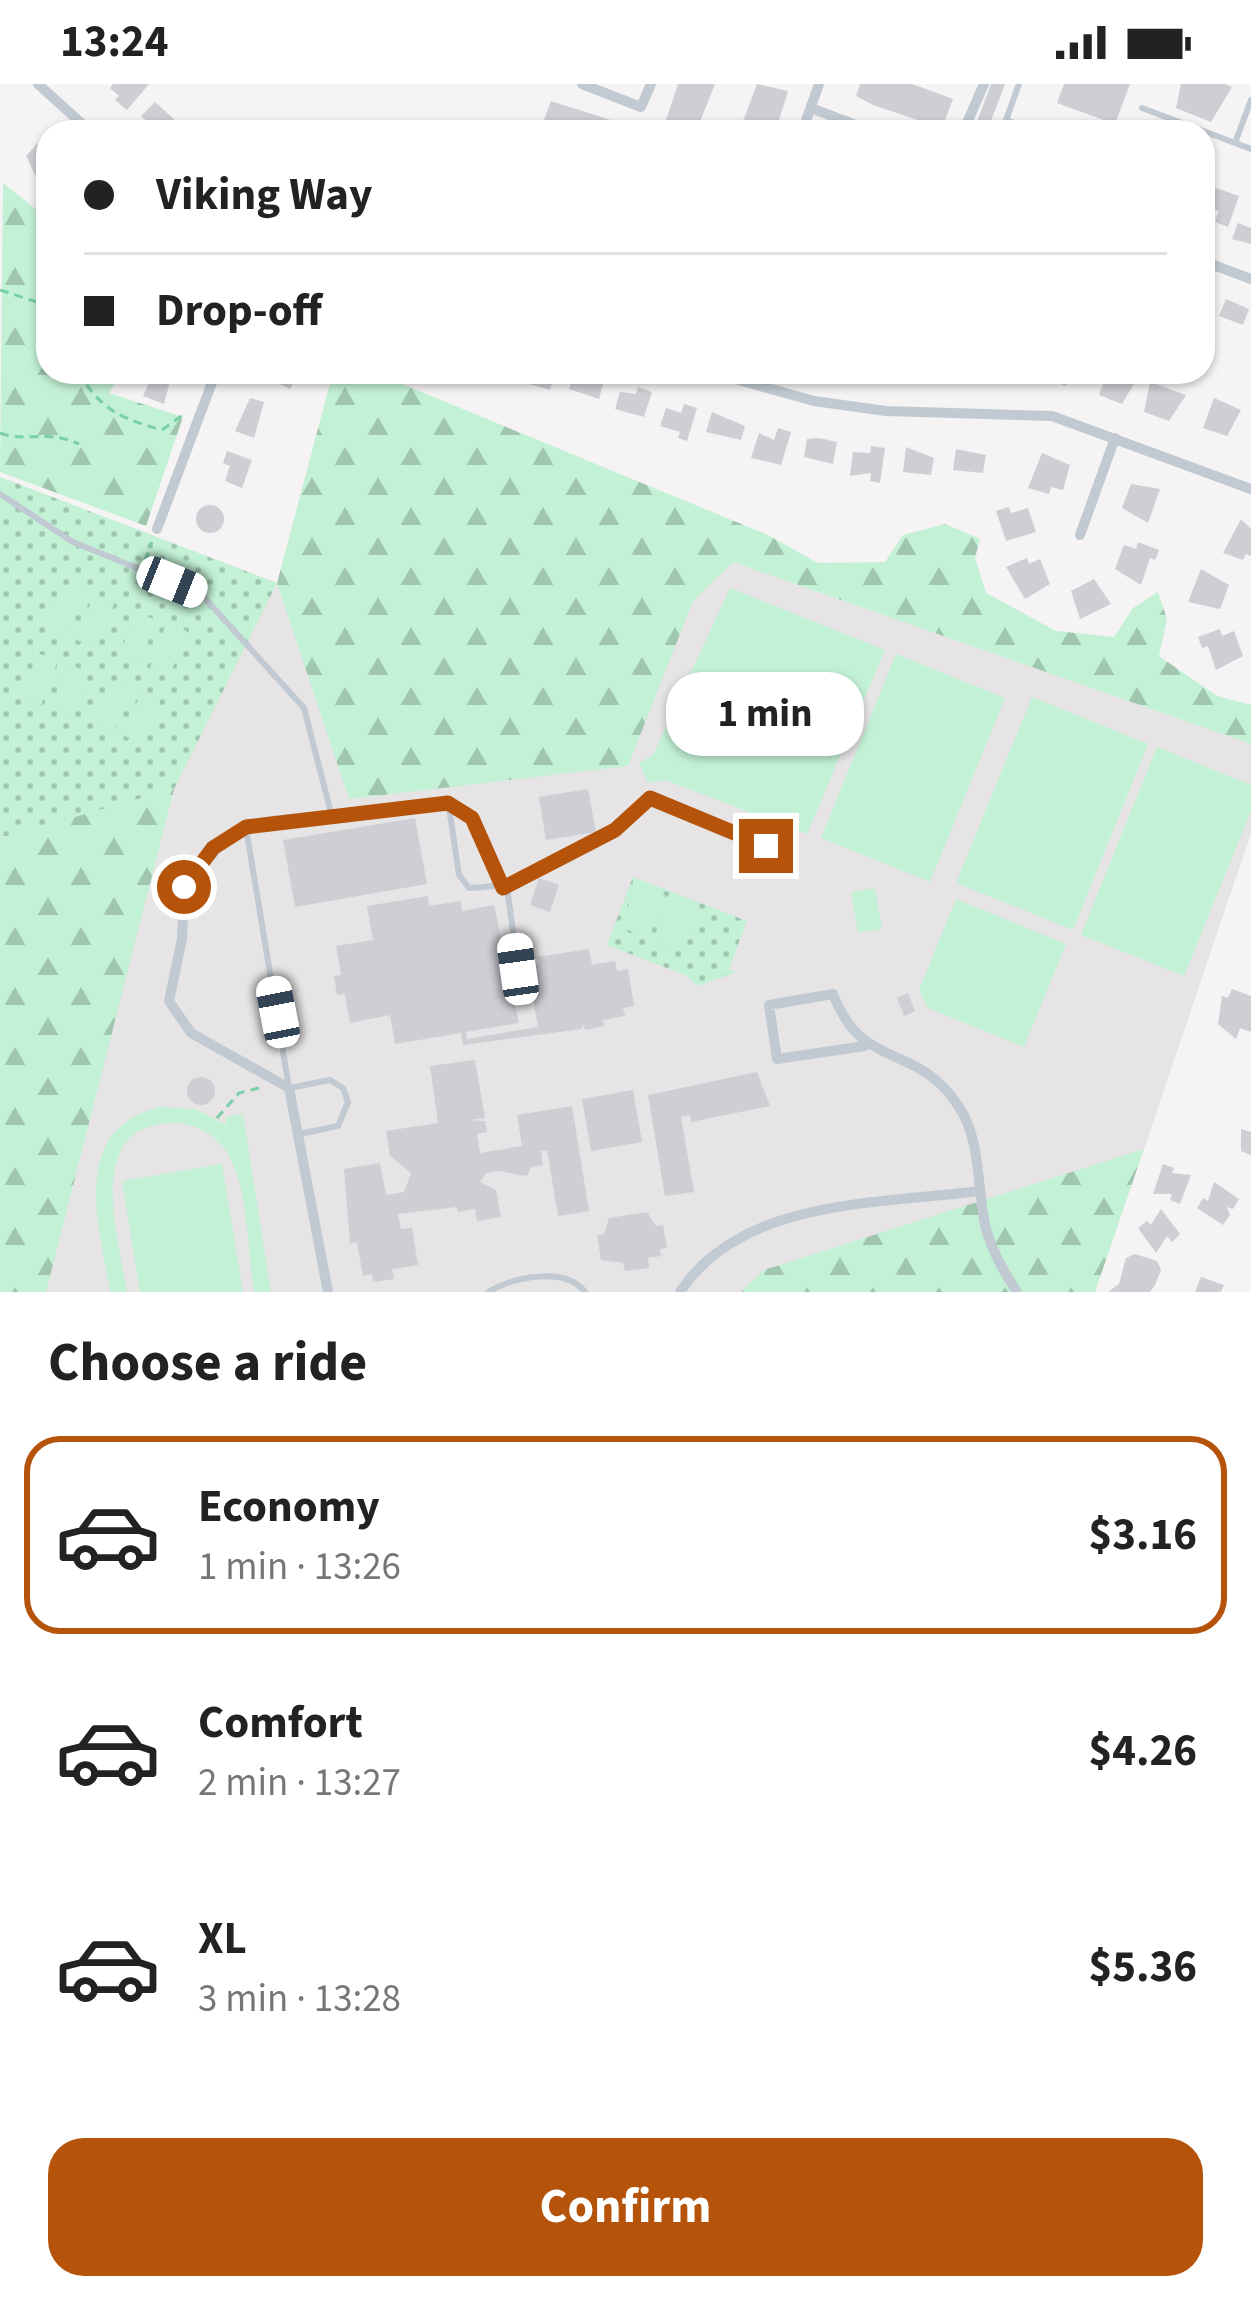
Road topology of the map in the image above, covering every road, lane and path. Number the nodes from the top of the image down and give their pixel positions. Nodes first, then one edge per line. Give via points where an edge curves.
1 (38, 84) edge
2 (582, 84) edge
3 (651, 84) edge
4 (805, 84) edge
5 (984, 84) edge
6 (1018, 84) edge
7 (605, 88) edge
8 (818, 89) edge
9 (1251, 100) edge
10 (811, 108) junction
11 (1142, 108) dead end
12 (78, 120) edge
13 (806, 120) edge
14 (842, 120) edge
15 (969, 120) edge
16 (1006, 120) edge
17 (1174, 120) edge
18 (1215, 135) edge
19 (1235, 143) junction
20 (1251, 149) edge
21 (1215, 266) edge
22 (1251, 279) edge
23 (0, 290) edge
24 (36, 301) edge
25 (87, 384) edge
26 (211, 384) edge
27 (753, 384) edge
28 (198, 419) junction
29 (0, 434) edge
30 (1115, 439) junction
31 (79, 444) dead end
32 (1251, 489) edge
33 (0, 494) edge
34 (157, 529) joint
35 (1080, 535) dead end
36 (142, 570) junction
37 (448, 803) junction
38 (332, 816) junction
39 (246, 827) junction
40 (758, 871) dead end
41 (505, 887) junction
42 (518, 969) dead end
43 (865, 1046) junction
44 (264, 1088) dead end
45 (289, 1088) junction
46 (217, 1118) dead end
47 (298, 1134) junction
48 (980, 1190) junction
49 (328, 1292) edge
50 (488, 1292) edge
51 (585, 1292) edge
52 (680, 1292) edge
53 (1017, 1292) edge

1 - 12 street
2 - 7 street
3 - 7 street via 641,107
4 - 8 street
5 - 15 street
6 - 16 lane
8 - 10 street
9 - 19 lane
10 - 13 street
10 - 14 street
11 - 17 lane
18 - 19 lane
19 - 20 lane
21 - 22 street
23 - 24 path
25 - 28 path via 105,410 134,423 161,430 183,413
26 - 28 street
27 - 30 street via 886,410 1052,416
28 - 34 street
29 - 31 path via 38,432
30 - 32 street
30 - 35 street
33 - 36 lane via 73,542
34 - 36 path
36 - 38 lane via 201,594 304,708
37 - 38 street
37 - 41 street via 472,818
37 - 41 lane via 462,884
38 - 39 street
39 - 45 lane
39 - 45 street via 213,848 184,887 170,1001 191,1033
40 - 41 lane via 766,846 650,798 615,830
41 - 42 lane
43 - 43 street via 777,1059 769,1005 833,994
43 - 48 street via 913,1063 948,1093 969,1129
44 - 46 path via 239,1094
45 - 47 street
45 - 47 lane via 330,1080 348,1102 338,1126
47 - 49 street
48 - 52 street via 760,1226 708,1260
48 - 53 street via 990,1243
50 - 51 lane via 548,1276 578,1282

